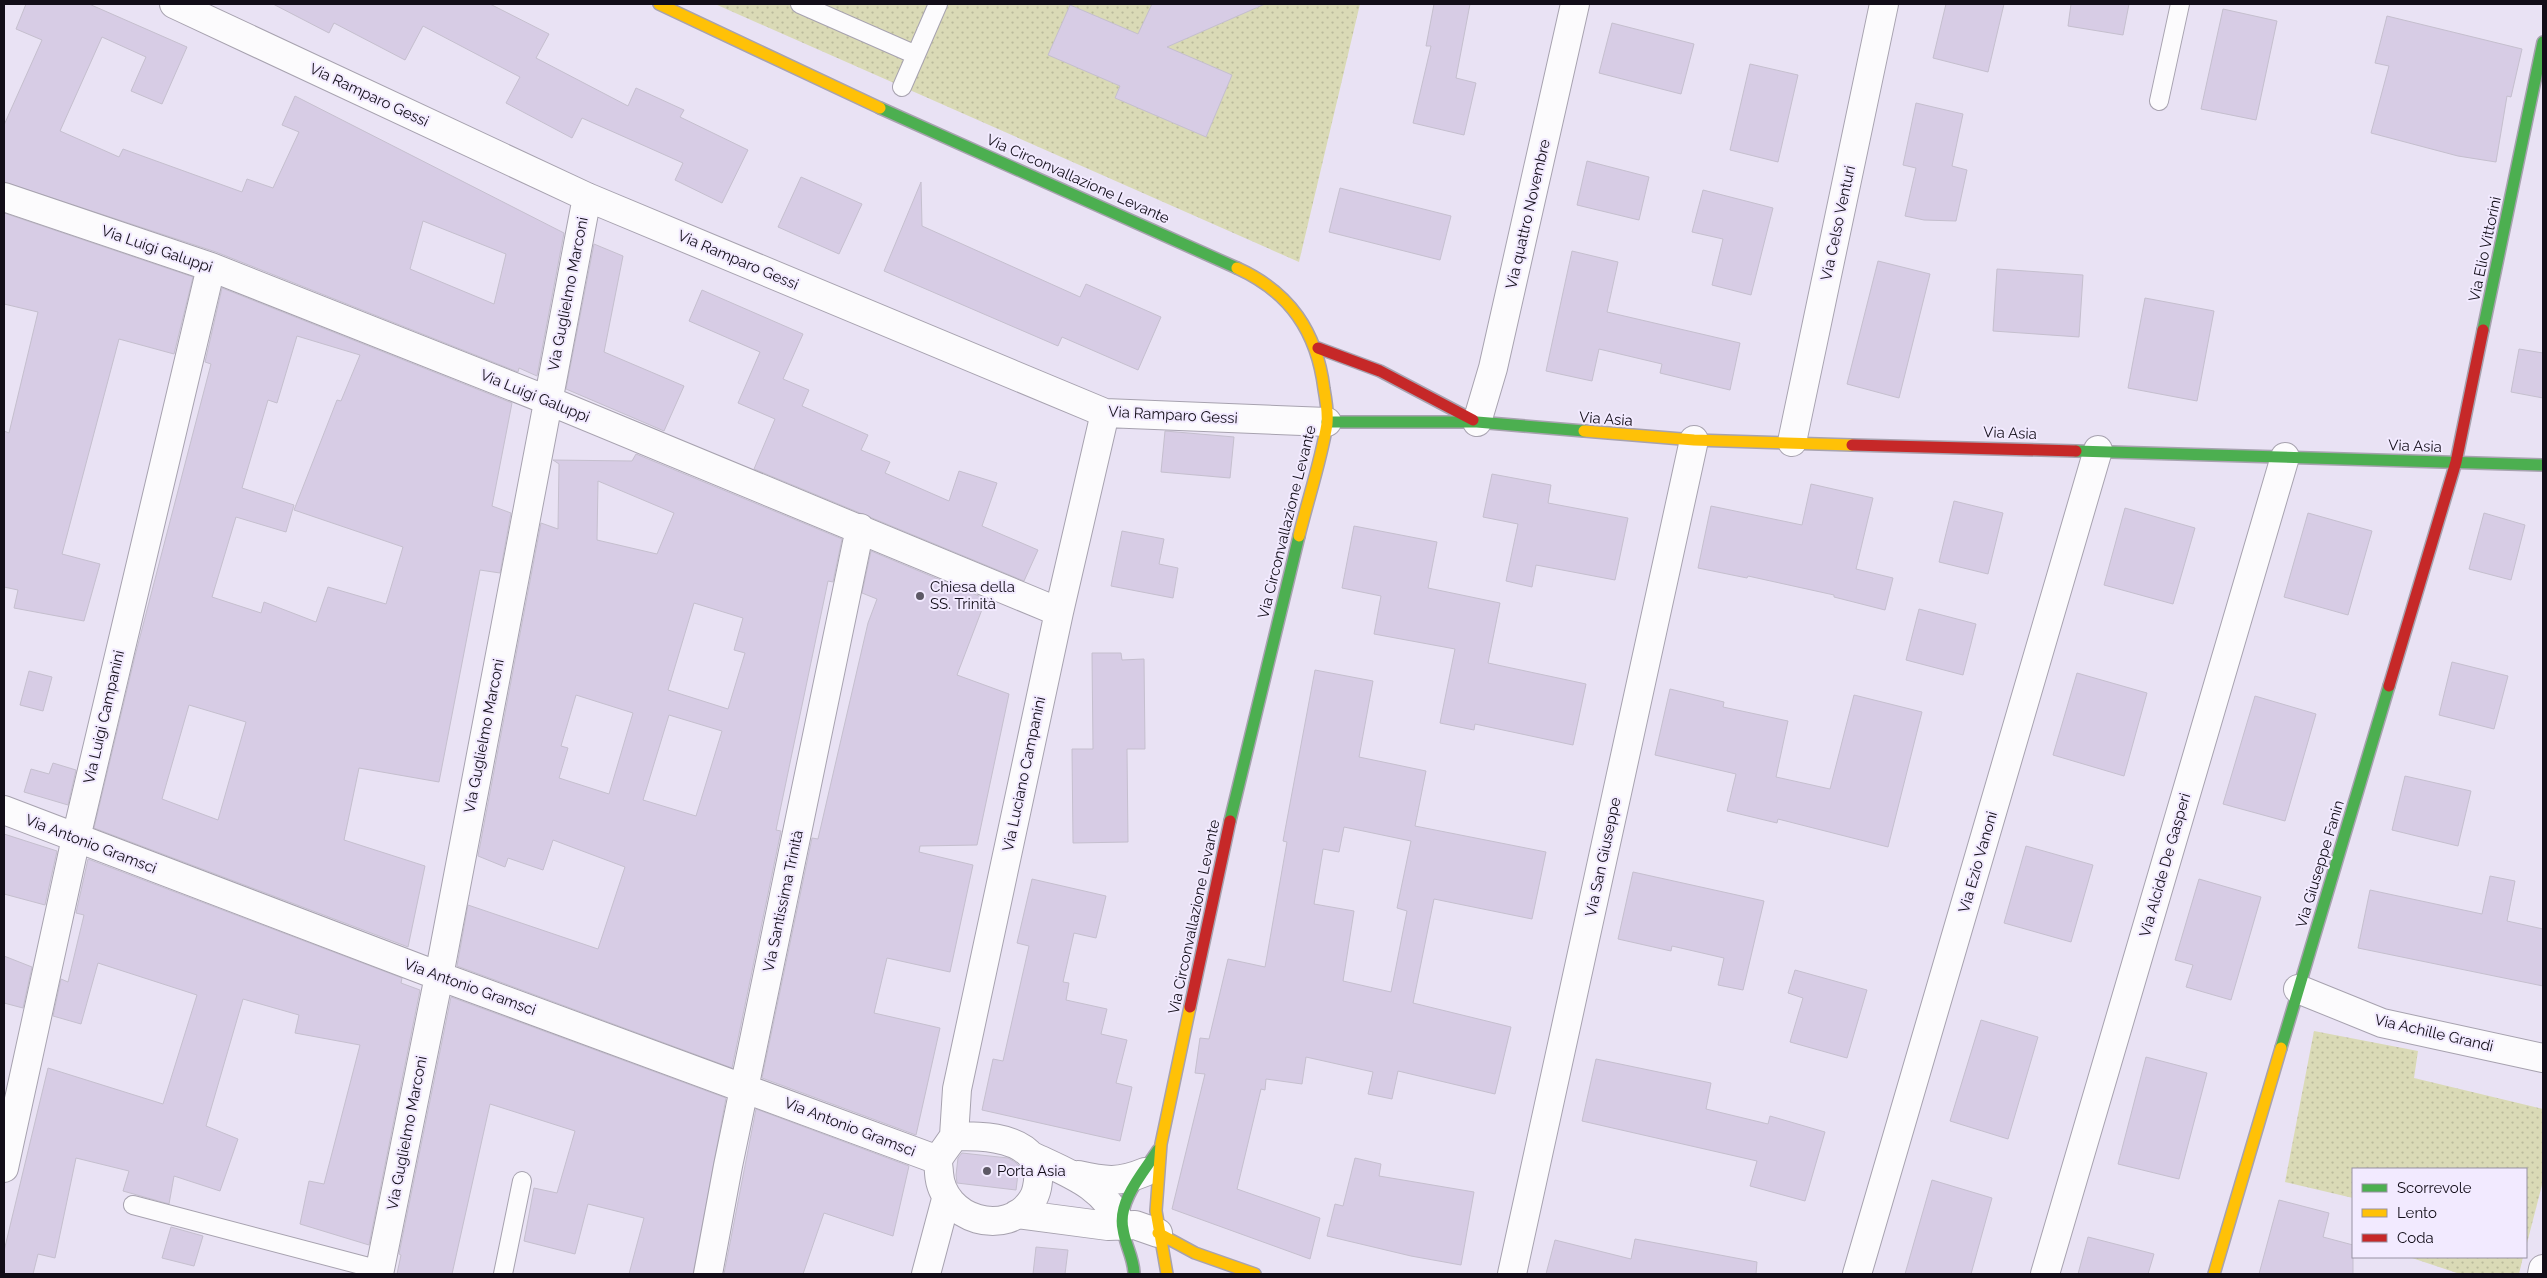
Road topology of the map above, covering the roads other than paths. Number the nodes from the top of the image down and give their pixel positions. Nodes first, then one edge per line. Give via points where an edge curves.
1 (174, 4) edge
2 (659, 4) edge
3 (800, 4) edge
4 (938, 4) edge
5 (1574, 4) edge
6 (1884, 4) edge
7 (2180, 4) edge
8 (2543, 42) edge
9 (916, 55) junction
10 (902, 86) dead end
11 (2159, 101) dead end
12 (4, 197) edge
13 (587, 197) junction
14 (211, 267) junction
15 (1318, 348) junction
16 (547, 400) junction
17 (1105, 413) junction
18 (1327, 422) junction
19 (1477, 422) junction
20 (1694, 440) junction
21 (1792, 442) junction
22 (2098, 450) junction
23 (2285, 457) junction
24 (2456, 462) junction
25 (2543, 465) edge
26 (860, 528) junction
27 (1059, 612) junction
28 (4, 810) edge
29 (76, 838) junction
30 (439, 976) junction
31 (2298, 989) junction
32 (2543, 1058) edge
33 (745, 1087) junction
34 (954, 1136) junction
35 (1161, 1144) junction
36 (1032, 1156) junction
37 (938, 1160) junction
38 (4, 1168) edge
39 (1066, 1172) junction
40 (1144, 1172) junction
41 (522, 1181) dead end
42 (946, 1199) junction
43 (133, 1205) dead end
44 (1017, 1214) junction
45 (1158, 1234) junction
46 (1126, 1238) junction
47 (1144, 1264) dead end
48 (2543, 1269) edge
49 (379, 1272) edge
50 (503, 1274) edge
51 (708, 1274) edge
52 (926, 1274) edge
53 (1134, 1274) edge
54 (1168, 1274) edge
55 (1227, 1274) edge
56 (1247, 1274) edge
57 (1255, 1274) edge
58 (1512, 1274) edge
59 (1857, 1274) edge
60 (2046, 1274) edge
61 (2214, 1274) edge
62 (2542, 1274) edge

1 - 13 street, Via Ramparo Gessi
2 - 15 street, Via Circonvallazione Levante via 854,96 1250,274 1294,308
3 - 9 lane
4 - 9 lane
5 - 19 street, Via quattro Novembre via 1493,368
6 - 21 street, Via Celso Venturi
7 - 11 lane
8 - 24 street, Via Elio Vittorini
9 - 10 lane
12 - 14 street, Via Luigi Galuppi
13 - 16 street, Via Guglielmo Marconi
13 - 17 street, Via Ramparo Gessi
14 - 16 street, Via Luigi Galuppi
14 - 29 street, Via Luigi Campanini
15 - 18 street, Via Circonvallazione Levante via 1323,366
15 - 19 street, Via Asia via 1380,371
16 - 26 street, Via Luigi Galuppi
16 - 30 street, Via Guglielmo Marconi
17 - 18 street, Via Ramparo Gessi
17 - 27 street, Via Luciano Campanini
18 - 19 street, Via Asia
18 - 35 street, Via Circonvallazione Levante via 1232,810
19 - 20 street, Via Asia
20 - 21 street, Via Asia
20 - 58 street, Via San Giuseppe
21 - 22 street, Via Asia
22 - 23 street, Via Asia
22 - 59 street, Via Ezio Vanoni
23 - 24 street, Via Asia
23 - 60 street, Via Alcide De Gasperi
24 - 25 street, Via Asia
24 - 31 street, Via Giuseppe Fanin
26 - 27 street, Via Luigi Galuppi
26 - 33 street, Via Santissima Trinità
27 - 34 street, Via Luciano Campanini via 957,1089
28 - 29 street, Via Antonio Gramsci
29 - 30 street, Via Antonio Gramsci
29 - 38 street, Via Luigi Campanini
30 - 33 street, Via Antonio Gramsci
30 - 49 street, Via Guglielmo Marconi
31 - 32 street, Via Achille Grandi via 2382,1023
31 - 61 street, Via Giuseppe Fanin
33 - 37 street, Via Antonio Gramsci
33 - 51 street, Via Santissima Trinità
34 - 36 street via 978,1136 1012,1143
34 - 37 street
35 - 40 street, Via Circonvallazione Levante
35 - 45 street, Via Circonvallazione Levante via 1156,1212
36 - 39 street
36 - 44 street via 1039,1170 1037,1185 1032,1200
37 - 42 street via 940,1184
39 - 40 street via 1111,1181 1127,1180
39 - 46 street via 1100,1192 1110,1203
40 - 46 street, Via Circonvallazione Levante via 1127,1200
41 - 50 lane
42 - 44 street via 959,1212 983,1221
42 - 52 street
43 - 49 lane
44 - 46 street
45 - 46 street via 1148,1228
45 - 54 street, Via Circonvallazione Levante
45 - 57 street via 1195,1253
46 - 47 street
46 - 53 street, Via Circonvallazione Levante
48 - 62 street
55 - 56 street

